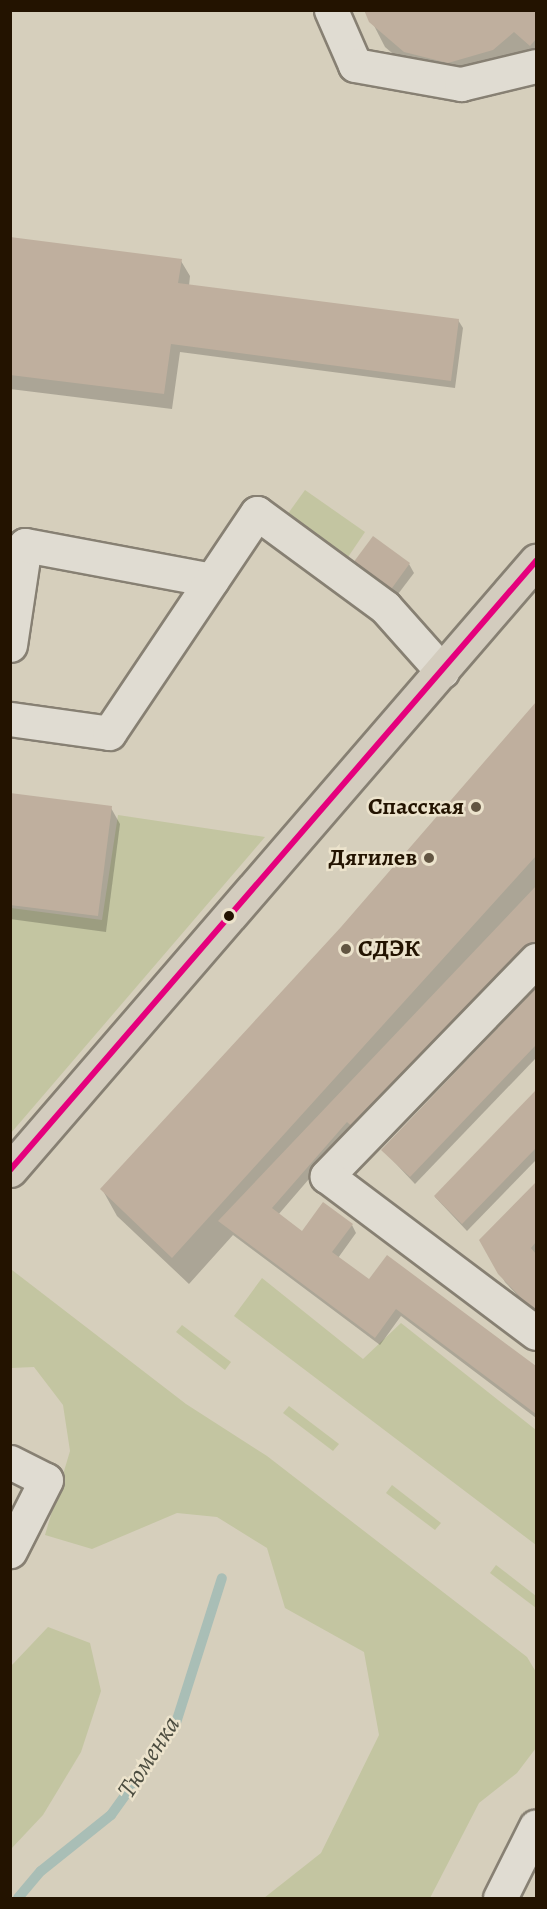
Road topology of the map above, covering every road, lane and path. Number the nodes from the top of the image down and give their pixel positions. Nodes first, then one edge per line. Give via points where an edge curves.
1 (331, 10) edge
2 (537, 66) edge
3 (537, 561) edge
4 (212, 580) junction
5 (10, 645) edge
6 (442, 671) junction
7 (10, 719) edge
8 (537, 960) edge
9 (10, 1170) edge
10 (537, 1333) edge
11 (10, 1462) edge
12 (10, 1551) edge
13 (537, 1826) edge
14 (500, 1899) edge

1 - 2 street via 355,65 461,84
3 - 6 main road
4 - 5 street via 25,545
4 - 6 street via 256,513 385,608
4 - 7 street via 109,734
6 - 9 main road
8 - 10 street via 327,1176
11 - 12 street via 45,1480
13 - 14 street

